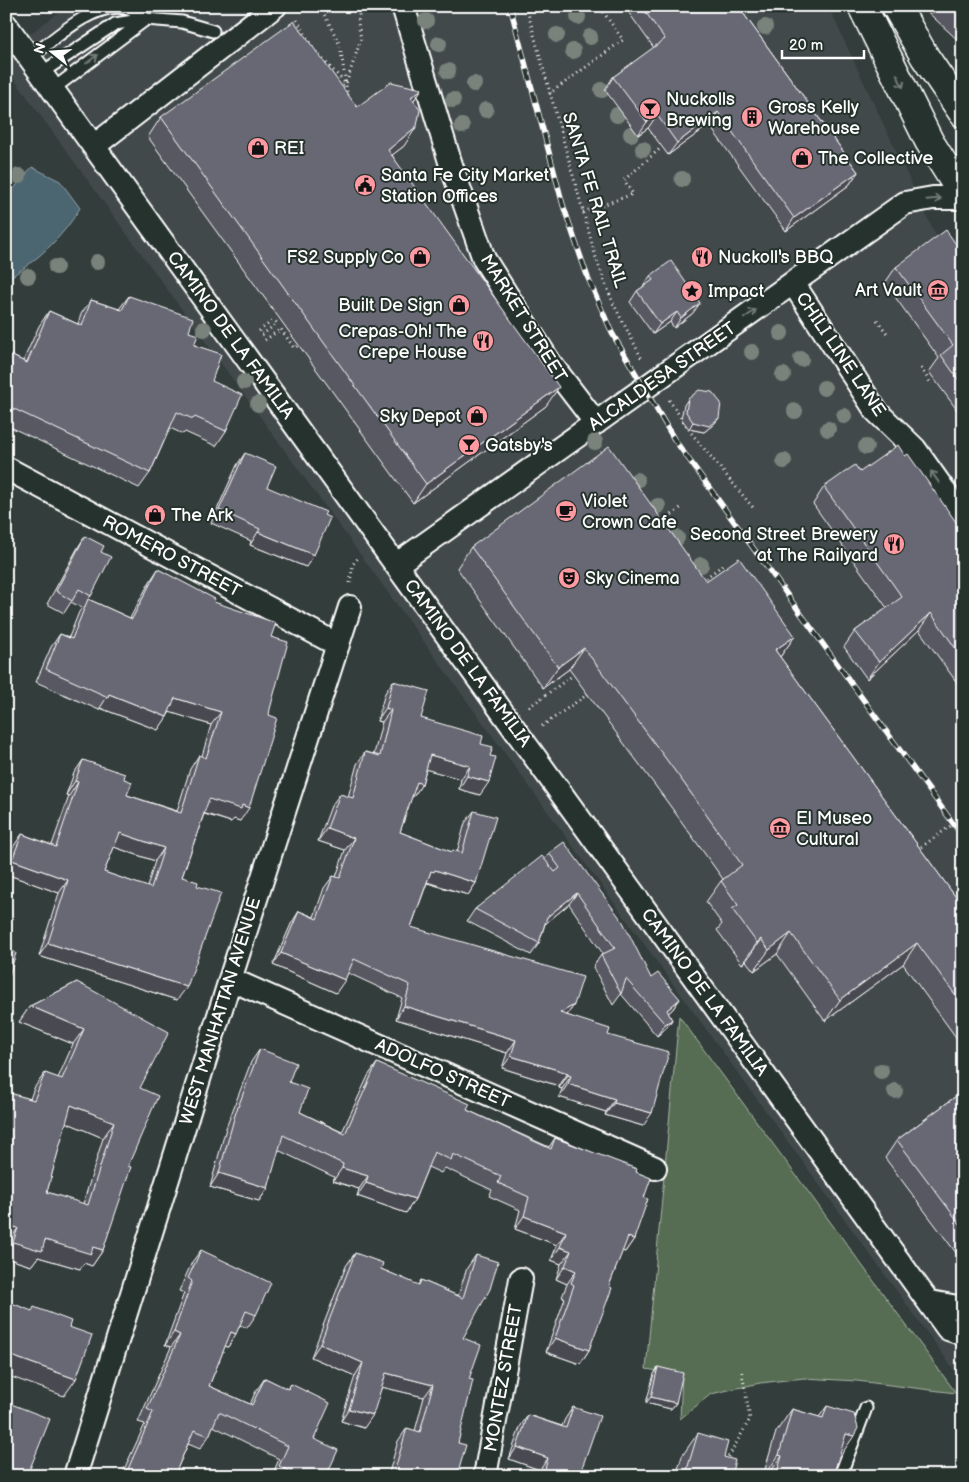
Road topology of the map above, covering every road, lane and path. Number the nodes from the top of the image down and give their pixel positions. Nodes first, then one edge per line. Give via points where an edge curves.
1 (274, 6) edge
2 (320, 6) edge
3 (360, 6) edge
4 (403, 6) edge
5 (526, 6) edge
6 (599, 6) edge
7 (862, 6) edge
8 (896, 6) edge
9 (146, 19) junction
10 (6, 24) edge
11 (296, 28) edge
12 (213, 30) dead end
13 (41, 73) junction
14 (328, 76) edge
15 (346, 84) junction
16 (549, 94) junction
17 (332, 95) edge
18 (348, 101) edge
19 (963, 114) edge
20 (94, 146) junction
21 (662, 147) dead end
22 (963, 196) edge
23 (583, 212) junction
24 (793, 283) junction
25 (274, 320) dead end
26 (877, 320) dead end
27 (889, 336) dead end
28 (299, 345) dead end
29 (921, 368) dead end
30 (656, 381) junction
31 (931, 384) dead end
32 (596, 423) junction
33 (6, 468) edge
34 (683, 506) dead end
35 (755, 510) dead end
36 (963, 518) edge
37 (660, 524) edge
38 (362, 556) dead end
39 (397, 564) junction
40 (724, 564) dead end
41 (701, 582) edge
42 (350, 607) joint
43 (338, 645) junction
44 (582, 668) edge
45 (588, 694) dead end
46 (510, 721) junction
47 (524, 740) junction
48 (963, 817) edge
49 (912, 854) edge
50 (230, 979) junction
51 (655, 1168) dead end
52 (521, 1279) dead end
53 (930, 1302) junction
54 (963, 1308) edge
55 (963, 1334) edge
56 (742, 1372) dead end
57 (866, 1408) dead end
58 (722, 1468) edge
59 (76, 1476) edge
60 (485, 1476) edge
61 (840, 1476) edge

1 - 20 street
2 - 15 path via 340,45
3 - 15 path via 358,23 361,39
4 - 32 street, MARKET STREET via 451,165 484,259 550,362
5 - 16 path, SANTA FE RAIL TRAIL
6 - 16 path via 623,40
7 -> 22 main road via 929,141
8 - 19 main road
9 - 12 lane via 182,22
13 -> 9 lane
9 - 13 lane via 115,24
9 - 13 lane via 125,8 99,9 64,31
10 - 13 street, CAMINO DE LA FAMILIA
11 - 15 path via 297,20 315,50
13 - 20 street, CAMINO DE LA FAMILIA
14 - 15 path
15 - 17 path
15 - 18 path
16 - 23 path, SANTA FE RAIL TRAIL
20 - 39 street, CAMINO DE LA FAMILIA
21 - 23 path via 624,180 633,194
24 -> 22 street, ALCALDESA STREET via 905,203
23 - 30 path, SANTA FE RAIL TRAIL via 613,303 638,354
30 -> 24 street, ALCALDESA STREET
36 -> 24 street, CHILI LINE LANE via 915,449 876,411
25 - 28 path via 277,323 261,335 265,341 281,330 294,348
26 - 27 path
29 - 31 path
30 - 32 street, ALCALDESA STREET
30 - 35 path, SANTA FE RAIL TRAIL via 692,434
32 - 39 street, ALCALDESA STREET
33 - 43 street, ROMERO STREET
34 - 37 path
38 - 42 path via 353,564 350,574
39 - 46 street, CAMINO DE LA FAMILIA
40 - 41 path
42 - 43 street, WEST MANHATTAN AVENUE
43 - 50 street, WEST MANHATTAN AVENUE
44 - 46 path
45 - 47 path
46 - 47 street, CAMINO DE LA FAMILIA
47 - 53 street, CAMINO DE LA FAMILIA
48 - 49 path
50 - 51 street, ADOLFO STREET
50 - 59 street, WEST MANHATTAN AVENUE
52 - 60 street, MONTEZ STREET
53 - 54 street
53 - 55 street, CAMINO DE LA FAMILIA via 948,1329
56 - 58 path via 750,1419
57 - 61 lane

